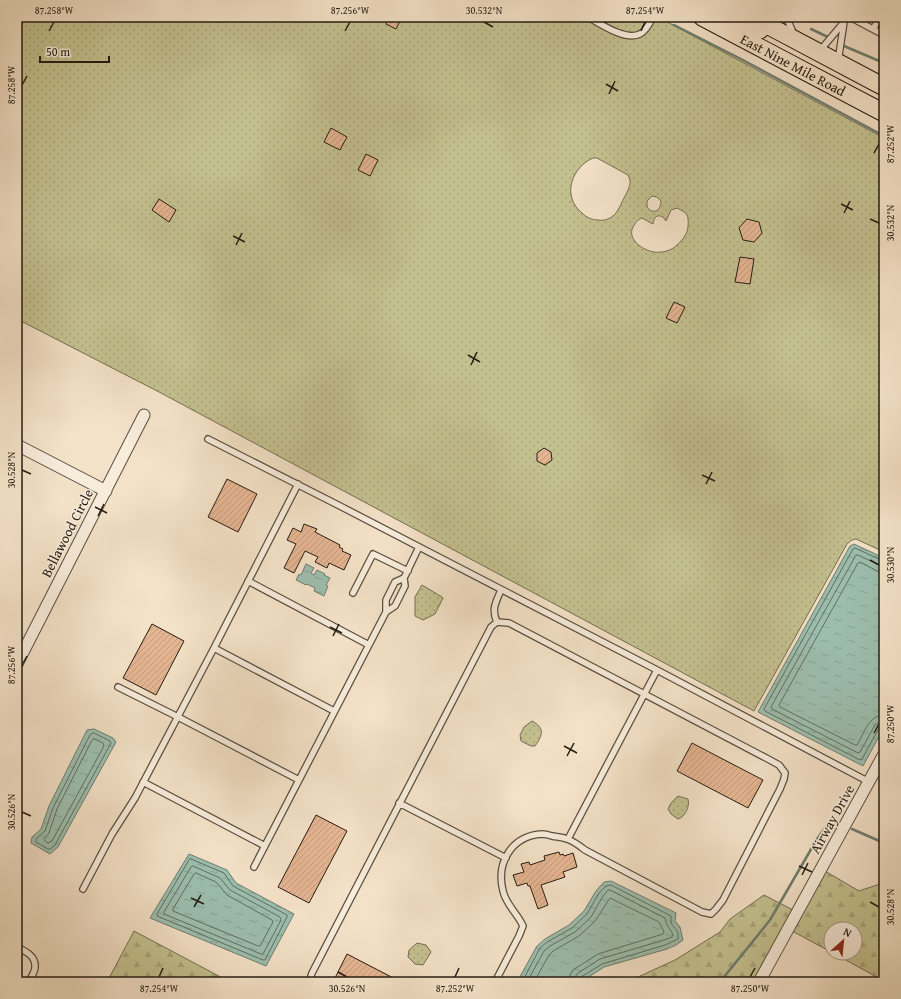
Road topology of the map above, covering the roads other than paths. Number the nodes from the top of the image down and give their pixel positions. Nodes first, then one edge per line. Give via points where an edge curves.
1 (588, 17) edge
2 (653, 17) edge
3 (702, 17) edge
4 (734, 17) edge
5 (752, 17) edge
6 (766, 17) edge
7 (850, 17) edge
8 (880, 17) edge
9 (845, 20) edge
10 (789, 24) edge
11 (873, 29) junction
12 (884, 35) edge
13 (823, 47) junction
14 (842, 61) junction
15 (884, 80) edge
16 (884, 87) edge
17 (884, 113) edge
18 (144, 415) dead end
19 (208, 439) dead end
20 (17, 444) edge
21 (298, 484) junction
22 (106, 491) junction
23 (419, 547) junction
24 (408, 571) junction
25 (404, 578) junction
26 (248, 581) junction
27 (501, 590) junction
28 (353, 593) dead end
29 (386, 612) junction
30 (497, 622) junction
31 (369, 644) junction
32 (214, 648) junction
33 (17, 664) edge
34 (657, 670) junction
35 (118, 687) dead end
36 (644, 694) junction
37 (334, 711) junction
38 (178, 717) junction
39 (884, 755) edge
40 (299, 780) junction
41 (143, 782) junction
42 (869, 782) junction
43 (399, 803) junction
44 (568, 839) junction
45 (265, 846) junction
46 (506, 858) junction
47 (254, 866) dead end
48 (83, 889) dead end
49 (17, 947) edge
50 (29, 982) edge
51 (309, 982) edge
52 (495, 982) edge
53 (759, 982) edge

1 - 2 lane via 630,37 646,29
3 - 17 main road, East Nine Mile Road
4 - 14 main road via 823,64
5 - 14 main road, East Nine Mile Road
6 - 10 main road
7 - 11 lane
8 - 11 lane
9 - 13 lane
9 - 14 lane
10 - 13 main road
11 - 12 lane
13 - 14 main road
14 - 15 main road
14 - 16 main road, East Nine Mile Road
18 - 22 street, Bellawood Circle
19 - 21 lane
20 - 22 street
21 - 23 lane
21 - 26 lane
22 - 33 street, Bellawood Circle
23 - 24 lane
23 - 27 lane
24 - 25 lane
24 - 28 lane via 373,554
25 - 29 lane via 405,586 394,606
25 - 29 lane via 395,582 386,600
26 - 31 lane
26 - 32 lane
27 - 30 lane via 494,607
27 - 34 lane
29 - 31 lane
30 - 36 lane via 509,624
30 - 43 lane via 491,627
31 - 37 lane
32 - 37 lane
32 - 38 lane
34 - 36 lane
34 - 42 lane
35 - 38 lane
36 - 44 lane
36 - 44 lane via 780,765 785,773 780,789 723,900 711,914 702,912
37 - 40 lane
38 - 40 lane
38 - 41 lane
39 - 42 street, Airway Drive
40 - 45 lane
41 - 45 lane
41 - 48 lane
42 - 53 street, Airway Drive
43 - 46 lane
43 - 51 lane
44 - 46 lane via 543,834 524,838 512,848
45 - 47 lane
46 - 52 lane via 501,876 503,892 523,926
49 - 50 lane via 31,955 35,963 36,968

